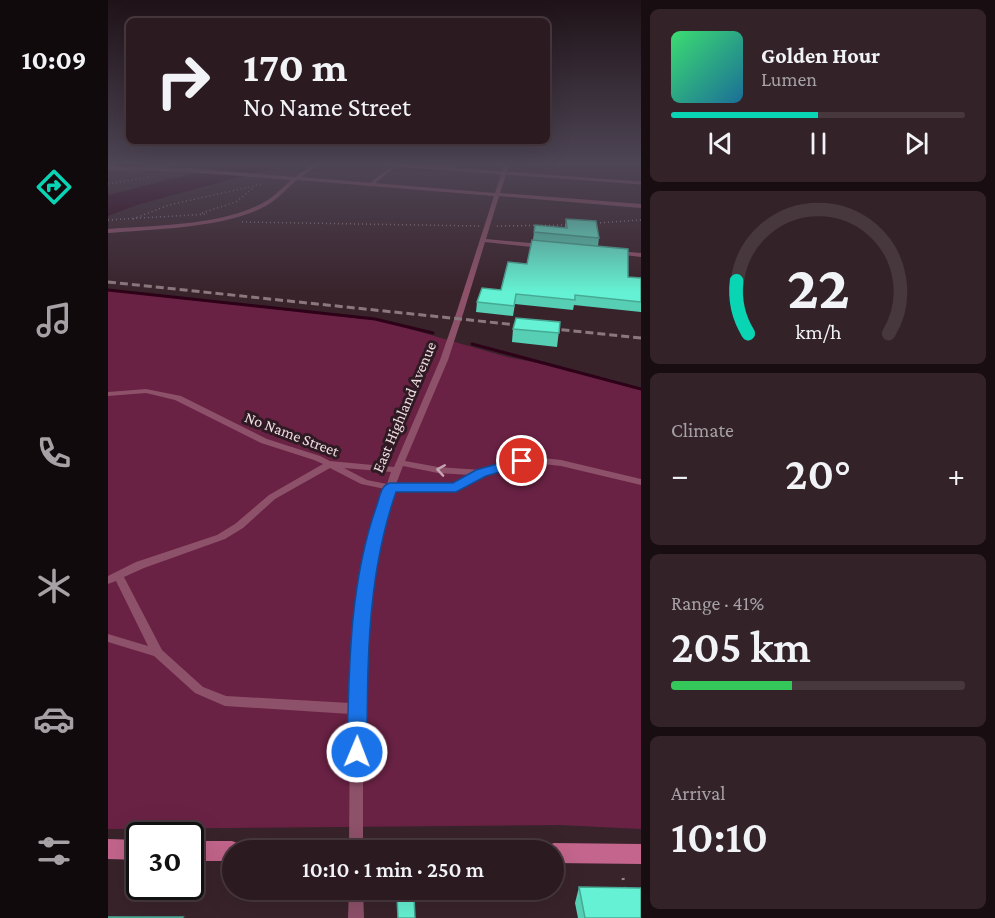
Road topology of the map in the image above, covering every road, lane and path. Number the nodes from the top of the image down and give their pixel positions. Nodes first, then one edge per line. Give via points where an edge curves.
1 (167, 206) edge
2 (221, 206) edge
3 (261, 206) edge
4 (494, 206) edge
5 (212, 209) junction
6 (228, 209) dead end
7 (202, 213) junction
8 (108, 220) edge
9 (132, 220) junction
10 (220, 220) junction
11 (641, 220) edge
12 (129, 223) dead end
13 (596, 223) edge
14 (575, 225) edge
15 (487, 226) junction
16 (108, 231) edge
17 (482, 240) junction
18 (554, 248) edge
19 (612, 253) edge
20 (641, 255) edge
21 (108, 394) edge
22 (330, 464) junction
23 (400, 466) junction
24 (481, 473) junction
25 (641, 482) edge
26 (390, 487) junction
27 (113, 577) edge
28 (108, 638) edge
29 (158, 653) junction
30 (358, 709) junction
31 (356, 840) edge
32 (108, 849) edge
33 (126, 850) edge
34 (204, 851) edge
35 (222, 851) edge
36 (564, 853) edge
37 (641, 854) edge
38 (623, 878) dead end
39 (626, 895) edge
40 (356, 900) edge
41 (356, 918) edge

1 - 9 path
2 - 5 path
3 - 10 street
4 - 15 street, East Highland Avenue
5 - 6 path
5 - 7 path
7 - 9 path
7 - 10 path
8 - 9 path
9 - 12 path
10 - 15 path
10 - 16 street
11 - 13 path
14 - 15 path
15 - 17 street, East Highland Avenue
17 - 18 street
17 - 23 street, East Highland Avenue via 455,330
19 - 20 street
21 - 22 street, No Name Street via 146,392 178,398 264,441
22 - 23 street
22 - 26 street, No Name Street via 364,482
22 - 27 street via 272,497 221,537
24 -> 23 street
23 - 26 street, East Highland Avenue
24 - 25 street, No Name Street via 534,460
24 - 26 street, No Name Street via 450,488
26 - 30 street, East Highland Avenue via 366,580
27 - 29 street
28 - 29 street
29 - 30 street via 199,690 225,701
30 - 31 street, East Highland Avenue
32 - 33 main road
34 - 35 main road
36 - 37 main road
38 - 39 path
40 - 41 street

